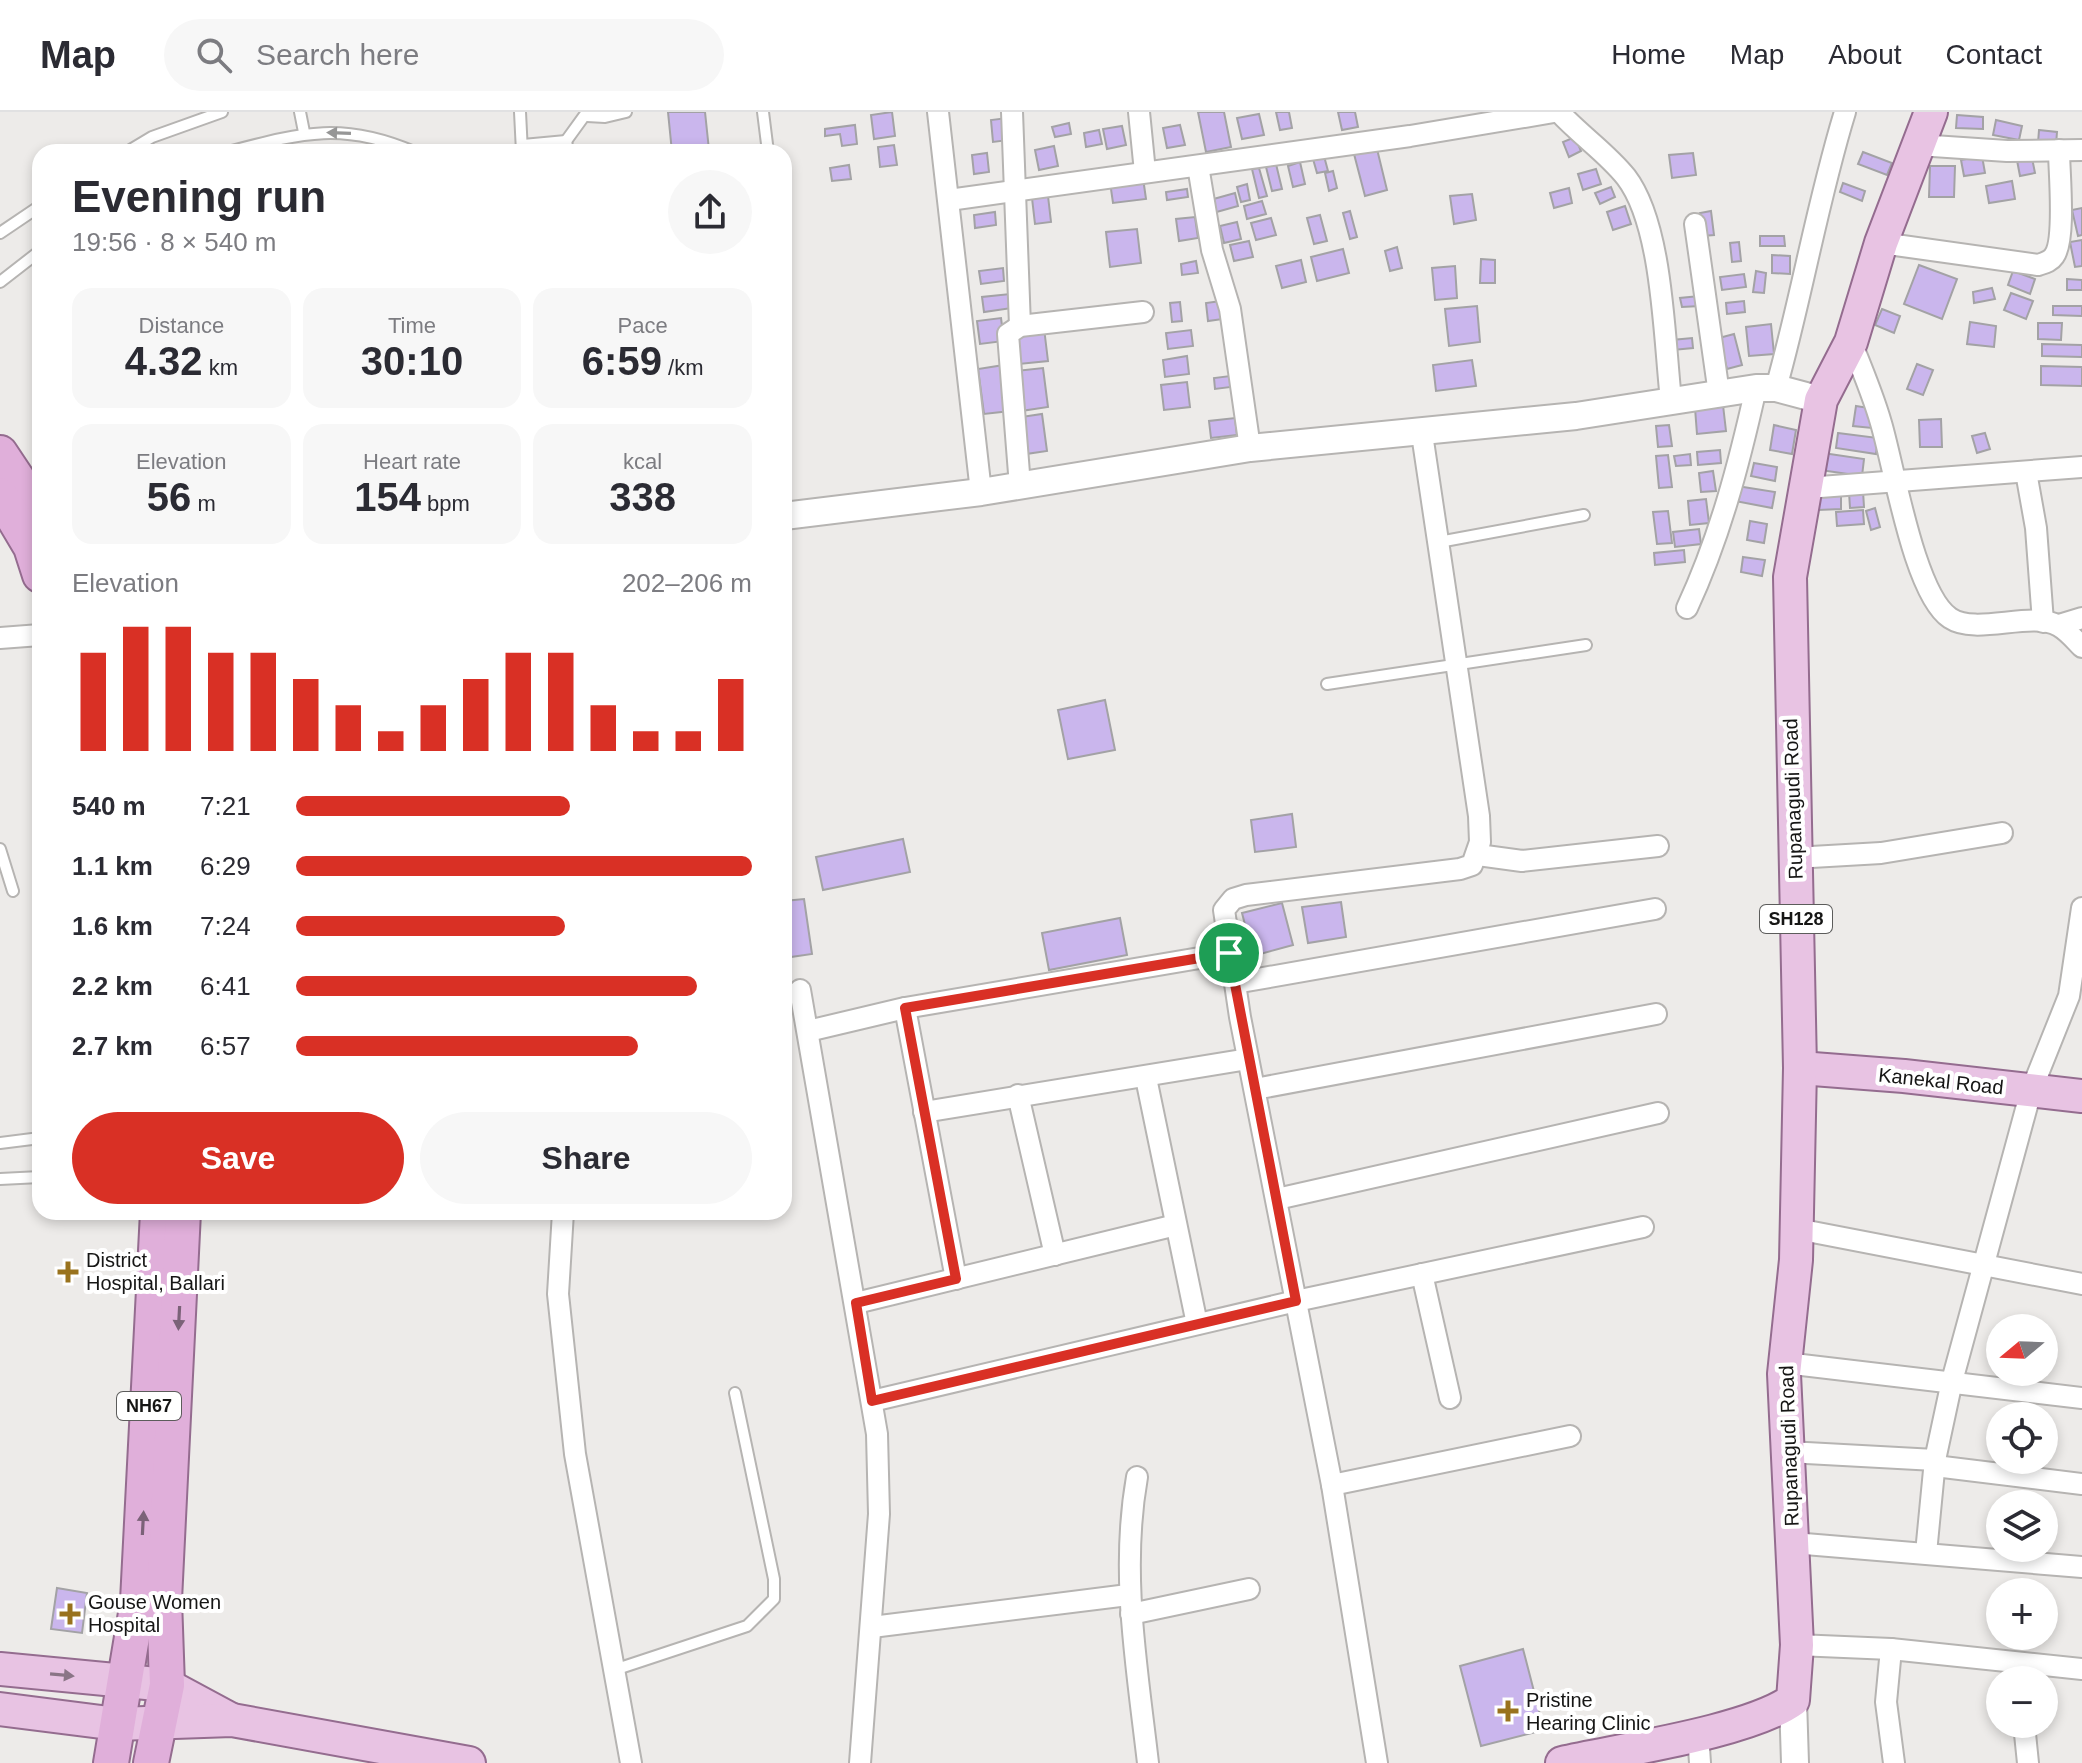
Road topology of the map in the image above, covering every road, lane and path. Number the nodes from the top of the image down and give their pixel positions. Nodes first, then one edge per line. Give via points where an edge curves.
1 (222, 112) edge
2 (300, 112) edge
3 (520, 112) edge
4 (626, 112) edge
5 (763, 112) edge
6 (938, 112) edge
7 (1012, 112) edge
8 (1139, 112) edge
9 (1557, 112) edge
10 (1845, 112) edge
11 (1931, 112) edge
12 (587, 114) edge
13 (304, 132) junction
14 (140, 144) edge
15 (258, 144) edge
16 (392, 144) edge
17 (523, 144) edge
18 (569, 144) edge
19 (767, 144) edge
20 (1918, 145) junction
21 (2059, 150) junction
22 (2082, 150) edge
23 (1198, 166) junction
24 (1145, 172) junction
25 (1017, 188) junction
26 (949, 200) junction
27 (32, 211) edge
28 (1695, 224) dead end
29 (0, 233) edge
30 (1881, 243) junction
31 (32, 257) edge
32 (0, 282) edge
33 (1143, 312) dead end
34 (1020, 326) junction
35 (1851, 342) junction
36 (1766, 388) junction
37 (1719, 394) junction
38 (1671, 400) junction
39 (1821, 400) junction
40 (1422, 434) junction
41 (1250, 448) junction
42 (0, 453) edge
43 (2082, 467) edge
44 (2026, 472) junction
45 (1895, 480) junction
46 (1020, 486) junction
47 (1807, 488) junction
48 (981, 492) junction
49 (0, 495) edge
50 (32, 501) edge
51 (792, 515) edge
52 (1584, 515) dead end
53 (1439, 542) junction
54 (32, 547) edge
55 (1687, 608) dead end
56 (2082, 618) edge
57 (2051, 624) junction
58 (32, 636) edge
59 (0, 638) edge
60 (1586, 645) dead end
61 (2082, 647) edge
62 (1457, 665) junction
63 (1327, 684) dead end
64 (2002, 833) dead end
65 (1658, 846) dead end
66 (0, 849) edge
67 (1478, 855) junction
68 (1794, 858) junction
69 (13, 891) dead end
70 (2082, 908) edge
71 (1655, 909) dead end
72 (1229, 953) junction
73 (1235, 983) junction
74 (800, 990) dead end
75 (905, 1008) junction
76 (1656, 1014) dead end
77 (808, 1031) junction
78 (1248, 1059) junction
79 (1800, 1068) junction
80 (1146, 1078) junction
81 (1255, 1089) junction
82 (2031, 1091) junction
83 (1018, 1095) junction
84 (2082, 1096) edge
85 (924, 1112) junction
86 (1658, 1113) dead end
87 (32, 1139) edge
88 (0, 1143) edge
89 (32, 1177) edge
90 (0, 1179) edge
91 (1277, 1199) junction
92 (158, 1220) edge
93 (182, 1220) edge
94 (563, 1220) edge
95 (1176, 1225) junction
96 (1643, 1227) dead end
97 (1797, 1229) junction
98 (1055, 1255) junction
99 (1982, 1263) junction
100 (1422, 1274) junction
101 (956, 1279) junction
102 (2082, 1284) edge
103 (1296, 1301) junction
104 (856, 1303) junction
105 (1197, 1324) junction
106 (1785, 1363) junction
107 (1952, 1381) junction
108 (735, 1393) dead end
109 (1450, 1398) dead end
110 (2082, 1398) edge
111 (872, 1401) junction
112 (1570, 1436) dead end
113 (1788, 1452) junction
114 (1935, 1463) junction
115 (1137, 1477) dead end
116 (2082, 1484) edge
117 (1332, 1485) junction
118 (1793, 1543) junction
119 (1926, 1553) junction
120 (2082, 1567) edge
121 (1249, 1589) dead end
122 (151, 1600) junction
123 (1129, 1605) junction
124 (872, 1627) junction
125 (1797, 1645) junction
126 (1891, 1649) junction
127 (1997, 1666) edge
128 (0, 1669) edge
129 (2058, 1669) edge
130 (2082, 1669) edge
131 (614, 1670) junction
132 (123, 1682) junction
133 (167, 1685) junction
134 (1793, 1700) junction
135 (0, 1709) edge
136 (232, 1720) junction
137 (117, 1724) junction
138 (160, 1724) junction
139 (2025, 1738) edge
140 (1702, 1742) edge
141 (111, 1763) edge
142 (151, 1763) edge
143 (469, 1763) edge
144 (631, 1763) edge
145 (860, 1763) edge
146 (1148, 1763) edge
147 (1377, 1763) edge
148 (1562, 1763) edge
149 (1795, 1763) edge
150 (1894, 1763) edge
151 (2028, 1763) edge

1 - 14 lane
2 - 13 lane
3 - 17 lane
4 - 12 lane
5 - 19 lane
6 - 26 street
7 - 25 street
8 - 24 street
9 - 23 street
9 - 38 street via 1626,178 1642,204 1652,238
10 - 36 street via 1820,194 1809,263
11 - 20 main road, Rupanagudi Road / SH128
12 - 18 lane
13 - 15 lane
16 -> 13 lane via 372,137
20 - 21 street
20 - 30 main road, Rupanagudi Road / SH128
21 - 22 street
21 - 30 street via 2059,238 2048,262 2038,265
23 - 24 street
23 - 41 street via 1212,250 1230,309
24 - 25 street
25 - 26 street
25 - 34 street
26 - 48 street
27 - 29 lane
28 - 37 street
30 - 35 main road, Rupanagudi Road / SH128
31 - 32 lane
33 - 34 street
34 - 46 street via 1013,328 1007,342
35 - 39 main road, Rupanagudi Road / SH128
35 - 45 street
36 - 37 street
36 - 39 street
36 - 55 street via 1708,564
37 - 38 street
38 - 40 street
39 - 47 main road, Rupanagudi Road / SH128
40 - 41 street
40 - 53 street
41 - 46 street
42 - 50 highway
43 - 44 street
44 - 45 street
44 - 57 street
45 - 47 street
45 - 57 street via 1912,545 1944,612 1964,623
46 - 48 street
47 - 68 main road, Rupanagudi Road / SH128 via 1790,577
48 - 51 street
49 - 54 highway
52 - 53 lane
53 - 62 street
56 - 57 street
57 - 61 street
58 - 59 street
60 - 62 lane
62 - 63 lane
62 - 67 street via 1479,816
64 - 68 street via 1881,853
65 - 67 street via 1522,861
66 - 69 lane
67 - 72 street via 1472,865 1460,869 1233,899 1224,910
68 - 79 main road, Rupanagudi Road / SH128
70 - 82 street via 2069,996
71 - 73 street
72 - 73 street
72 - 75 street
73 - 78 street
74 - 77 street
75 - 77 street
75 - 85 street
76 - 81 street
77 - 104 street
78 - 80 street
78 - 81 street
79 - 82 main road, Kanekal Road
79 - 97 main road, Rupanagudi Road / SH128
80 - 83 street
80 - 95 street
81 - 91 street
82 - 84 main road, Kanekal Road
82 - 99 street
83 - 85 street
83 - 98 street
85 - 101 street
86 - 91 street
87 - 88 lane
89 - 90 lane
91 - 103 street
122 -> 92 highway, NH67
93 -> 122 highway, NH67
94 - 131 street via 558,1294 575,1454
95 - 98 street
95 - 105 street
96 - 100 street
97 - 99 street
97 - 106 main road, Rupanagudi Road / SH128
98 - 101 street
99 - 102 street
99 - 107 street
100 - 103 street
100 - 109 street
101 - 104 street
103 - 105 street
103 - 117 street
104 - 111 street
105 - 111 street
106 - 107 street
106 - 113 main road, Rupanagudi Road / SH128
107 - 110 street
107 - 114 street
108 - 131 lane via 774,1599 747,1626
111 - 124 street via 879,1514
112 - 117 street
113 - 114 street
113 - 118 main road, Rupanagudi Road / SH128
114 - 116 street
114 - 119 street
115 - 123 street via 1130,1515
117 - 147 street
118 - 119 street
118 - 125 main road, Rupanagudi Road / SH128
119 - 120 street
121 - 123 street
122 - 132 highway, NH67
122 - 133 highway, NH67
123 - 124 street
123 - 146 street
124 - 145 street
125 - 126 street
125 - 134 main road, Rupanagudi Road / SH128
126 - 127 street
126 - 150 street via 1886,1702
128 -> 132 main road
129 - 130 street
131 - 144 street
132 - 133 main road
132 - 137 highway, NH67
133 - 136 main road
133 - 138 highway, NH67
134 - 140 main road
134 - 149 street, SH128
135 - 137 main road
136 - 138 main road
136 - 143 main road
137 - 138 main road
137 - 141 highway, NH67
138 - 142 highway, NH67
139 - 151 street
140 - 148 main road

